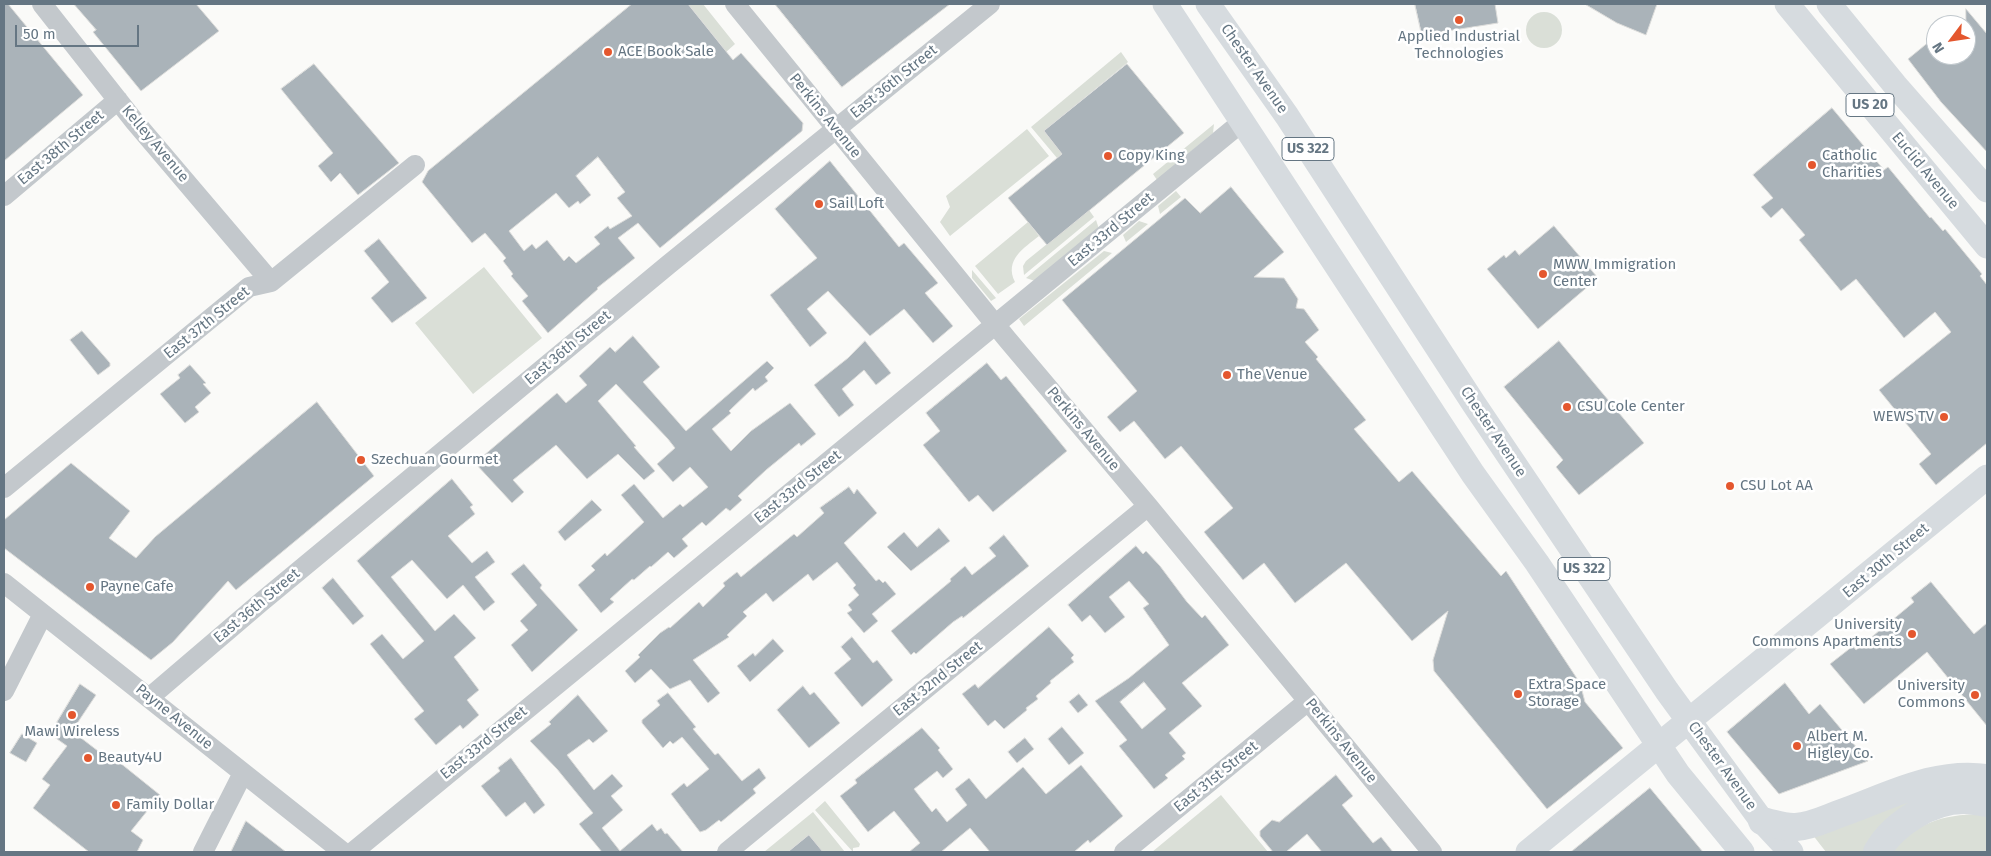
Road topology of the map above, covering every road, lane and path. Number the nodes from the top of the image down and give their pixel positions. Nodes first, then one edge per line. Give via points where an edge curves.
1 (42, 4) edge
2 (736, 4) edge
3 (990, 4) edge
4 (1165, 4) edge
5 (1208, 4) edge
6 (1787, 4) edge
7 (1829, 4) edge
8 (118, 100) junction
9 (1242, 122) junction
10 (835, 128) junction
11 (415, 166) dead end
12 (1987, 190) edge
13 (4, 196) edge
14 (1987, 246) edge
15 (271, 282) junction
16 (996, 325) junction
17 (1987, 477) edge
18 (4, 488) edge
19 (1148, 506) junction
20 (4, 583) edge
21 (43, 614) junction
22 (4, 691) edge
23 (150, 697) junction
24 (1308, 702) junction
25 (1690, 721) junction
26 (1660, 745) junction
27 (243, 773) junction
28 (1987, 778) edge
29 (1987, 803) edge
30 (1762, 820) junction
31 (203, 852) edge
32 (343, 852) edge
33 (353, 852) edge
34 (727, 852) edge
35 (1124, 852) edge
36 (1432, 852) edge
37 (1528, 852) edge
38 (1742, 852) edge
39 (1791, 852) edge
40 (1877, 852) edge

1 - 8 street, Kelley Avenue
2 - 10 street, Perkins Avenue
3 - 10 street, East 36th Street
4 - 9 main road, US 322
5 - 25 main road, Chester Avenue / US 322 via 1287,116 1529,486
6 - 14 main road, Euclid Avenue / US 20
7 - 12 main road, US 20
8 - 13 street, East 38th Street
8 - 15 street, Kelley Avenue
9 - 16 street, East 33rd Street
9 - 26 main road, US 322 via 1473,474
10 - 16 street, Perkins Avenue
10 - 23 street, East 36th Street
11 - 15 street, East 37th Street
15 - 18 street, East 37th Street via 250,287
16 - 19 street, Perkins Avenue
16 - 33 street, East 33rd Street
17 - 25 main road, East 30th Street
19 - 24 street, Perkins Avenue
19 - 34 street, East 32nd Street
20 - 21 street, Payne Avenue
21 - 22 street
21 - 23 street, Payne Avenue
23 - 27 street, Payne Avenue
24 - 35 street, East 31st Street
24 - 36 street, Perkins Avenue
25 - 26 main road, East 30th Street
25 - 30 main road, Chester Avenue / US 322 via 1707,749
26 - 37 main road, East 30th Street
26 - 38 main road, US 322 via 1678,774
27 - 31 street
27 - 32 street, Payne Avenue
28 - 30 highway via 1945,777 1801,826 1784,826
29 - 40 highway via 1964,800 1928,809 1893,831
30 - 39 main road, Chester Avenue / US 322

